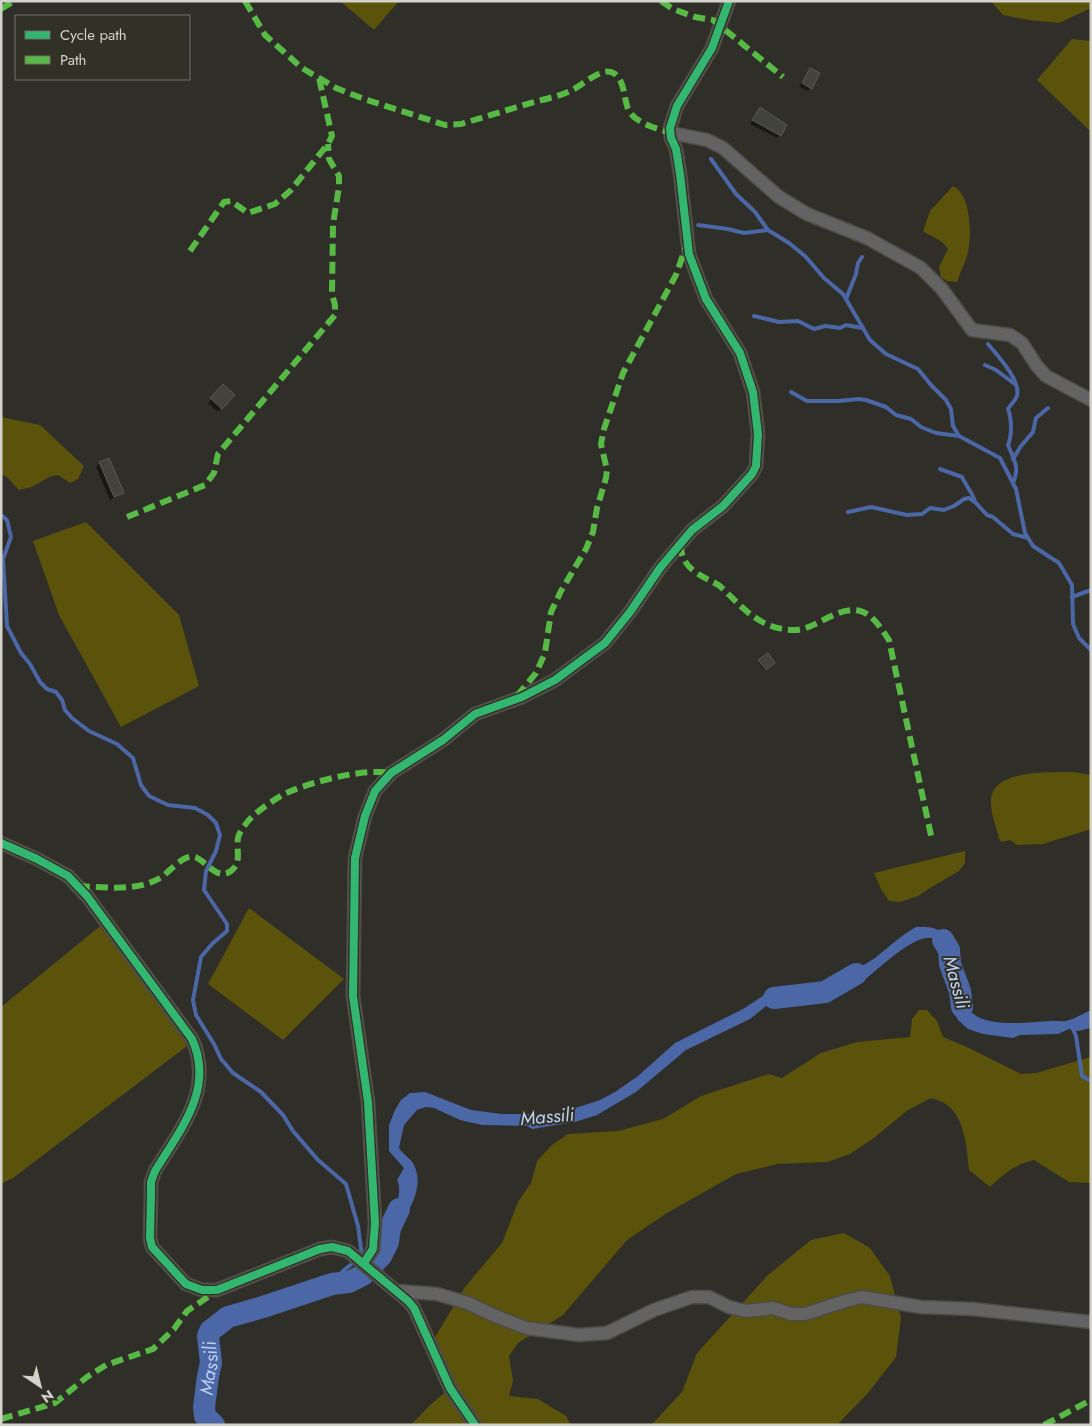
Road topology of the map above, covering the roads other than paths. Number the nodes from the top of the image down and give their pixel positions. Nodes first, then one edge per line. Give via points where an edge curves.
1 (729, 1) edge
2 (671, 133) junction
3 (1091, 400) edge
4 (1, 843) edge
5 (364, 1263) junction
6 (398, 1291) junction
7 (1091, 1322) edge
8 (475, 1425) edge

1 - 2 street via 712,48 677,106
2 - 3 street via 707,140 723,148 779,197 806,214 867,238 921,268 942,289 972,330 1010,335 1022,343 1046,376
2 - 5 street via 680,174 689,254 706,299 740,353 753,392 758,434 756,466 724,506 692,530 604,643 555,680 522,697 475,714 443,740 391,772 375,791 355,858 353,996 368,1102 375,1223 373,1249
4 - 5 street via 37,859 73,881 198,1051 199,1086 193,1107 151,1182 152,1248 186,1284 202,1290 217,1290 320,1248 348,1251
5 - 6 street
6 - 7 street via 437,1294 468,1303 526,1328 579,1335 607,1333 692,1296 709,1297 746,1311 773,1308 791,1314 805,1314 862,1297 922,1307
6 - 8 street via 414,1308 450,1388

